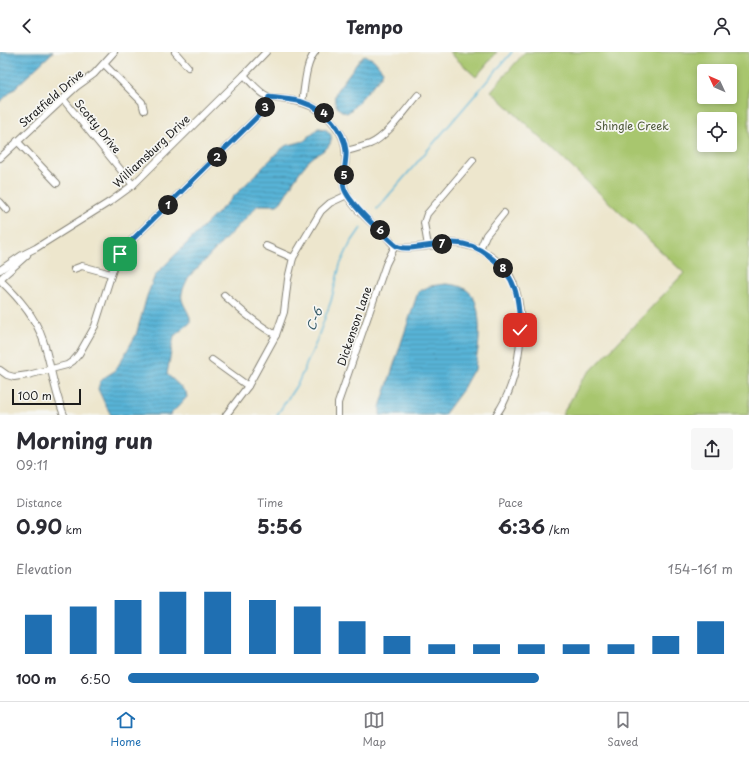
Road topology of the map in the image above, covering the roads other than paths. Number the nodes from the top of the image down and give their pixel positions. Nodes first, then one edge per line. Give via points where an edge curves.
1 (114, 52) edge
2 (175, 52) edge
3 (266, 52) edge
4 (315, 52) edge
5 (104, 64) junction
6 (188, 67) dead end
7 (244, 75) junction
8 (418, 95) dead end
9 (269, 97) junction
10 (63, 98) junction
11 (302, 102) junction
12 (144, 110) dead end
13 (17, 142) junction
14 (346, 151) junction
15 (0, 158) edge
16 (473, 160) dead end
17 (57, 183) dead end
18 (133, 185) junction
19 (347, 195) junction
20 (0, 202) edge
21 (7, 210) dead end
22 (504, 213) dead end
23 (266, 246) dead end
24 (395, 246) junction
25 (428, 246) junction
26 (36, 248) junction
27 (480, 249) junction
28 (293, 258) junction
29 (74, 269) dead end
30 (0, 270) edge
31 (111, 274) junction
32 (0, 279) edge
33 (224, 295) dead end
34 (276, 335) junction
35 (212, 360) dead end
36 (51, 369) junction
37 (0, 370) edge
38 (248, 386) junction
39 (64, 415) edge
40 (226, 415) edge
41 (338, 415) edge
42 (496, 415) edge

1 - 5 street, Stratfield Drive
2 - 6 street
3 - 7 street, Williamsburg Drive
4 - 11 street via 307,70
5 - 10 street, Stratfield Drive
5 - 12 street via 142,102
7 - 9 street
7 - 18 street, Williamsburg Drive
8 - 14 street via 378,140
9 - 11 street
9 - 31 street via 260,114 129,243 120,254
10 - 13 street, Stratfield Drive
10 - 18 street, Scotty Drive
11 - 14 street via 318,109 330,119 340,132
13 - 15 street, Stratfield Drive
13 - 17 street
14 - 19 street via 344,186
16 - 25 street via 426,214 424,223
18 - 26 street, Williamsburg Drive via 111,202
19 - 24 street
19 - 28 street via 330,203 321,211
20 - 21 street
22 - 27 street via 490,230
23 - 28 street
24 - 25 street
24 - 41 street, Dickenson Lane via 386,264 338,404
25 - 27 street via 454,243
26 - 30 street, Williamsburg Drive
26 - 32 street, Williamsburg Drive
27 - 42 street via 498,262 510,276 520,306 520,351 508,394
28 - 34 street via 284,312
29 - 31 street via 82,266
31 - 36 street via 95,326 79,354 67,365
32 - 36 street via 16,295 35,322 43,339
33 - 34 street via 247,317
34 - 38 street
35 - 38 street
36 - 37 street via 14,377
36 - 39 street
38 - 40 street

